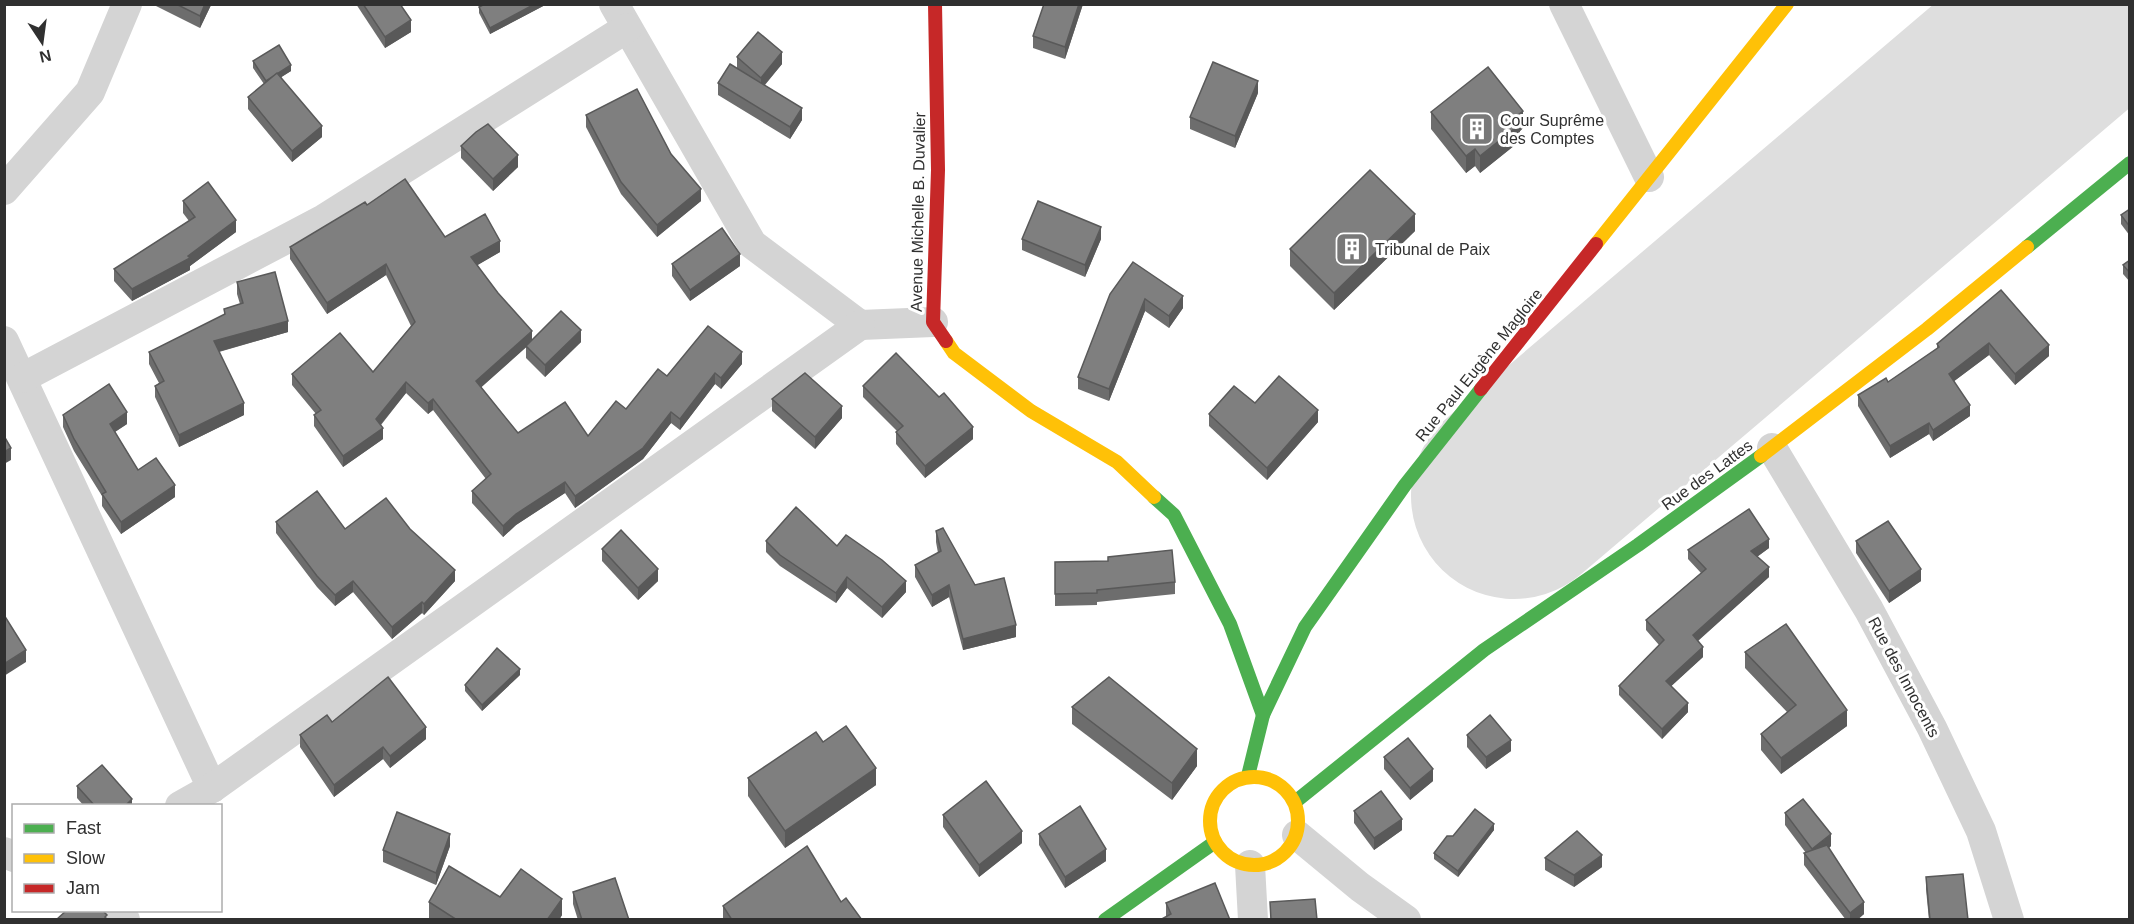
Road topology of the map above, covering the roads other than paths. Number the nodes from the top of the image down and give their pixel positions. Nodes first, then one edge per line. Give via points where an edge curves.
1 (127, 4) edge
2 (935, 4) edge
3 (1564, 4) edge
4 (1787, 4) edge
5 (621, 16) edge
6 (2130, 163) edge
7 (1649, 177) junction
8 (4, 190) edge
9 (933, 322) junction
10 (860, 325) junction
11 (4, 341) edge
12 (22, 378) junction
13 (1772, 448) junction
14 (1263, 715) junction
15 (1248, 777) junction
16 (212, 788) junction
17 (1295, 802) junction
18 (184, 804) edge
19 (1297, 835) junction
20 (1215, 842) junction
21 (1250, 865) junction
22 (112, 912) edge
23 (125, 920) edge
24 (1105, 920) edge
25 (1252, 920) edge
26 (1406, 920) edge
27 (2008, 920) edge

1 - 8 street via 90,92
2 - 9 street, Avenue Michelle B. Duvalier via 938,170
3 - 7 street
4 - 7 street, Rue Paul Eugène Magloire
5 - 10 street via 752,244
5 - 12 street via 324,219
6 - 13 street, Rue des Lattes
7 - 14 street, Rue Paul Eugène Magloire via 1405,485 1305,627
9 - 10 street
9 - 14 street, Avenue Michelle B. Duvalier via 954,353 1031,411 1117,462 1174,515 1230,624
10 - 16 street
11 - 12 street
12 - 16 street
13 - 17 street, Rue des Lattes via 1484,650
13 - 27 street, Rue des Innocents via 1869,610 1932,728 1980,831
14 - 15 street, Rue Paul Eugène Magloire
15 - 17 street via 1276,781
15 - 20 street via 1231,782 1211,809 1210,826
16 - 18 street
17 - 19 street via 1299,818
19 - 21 street via 1274,861
19 - 26 street
20 - 21 street via 1230,858
20 - 24 street
21 - 25 street
22 - 23 street

